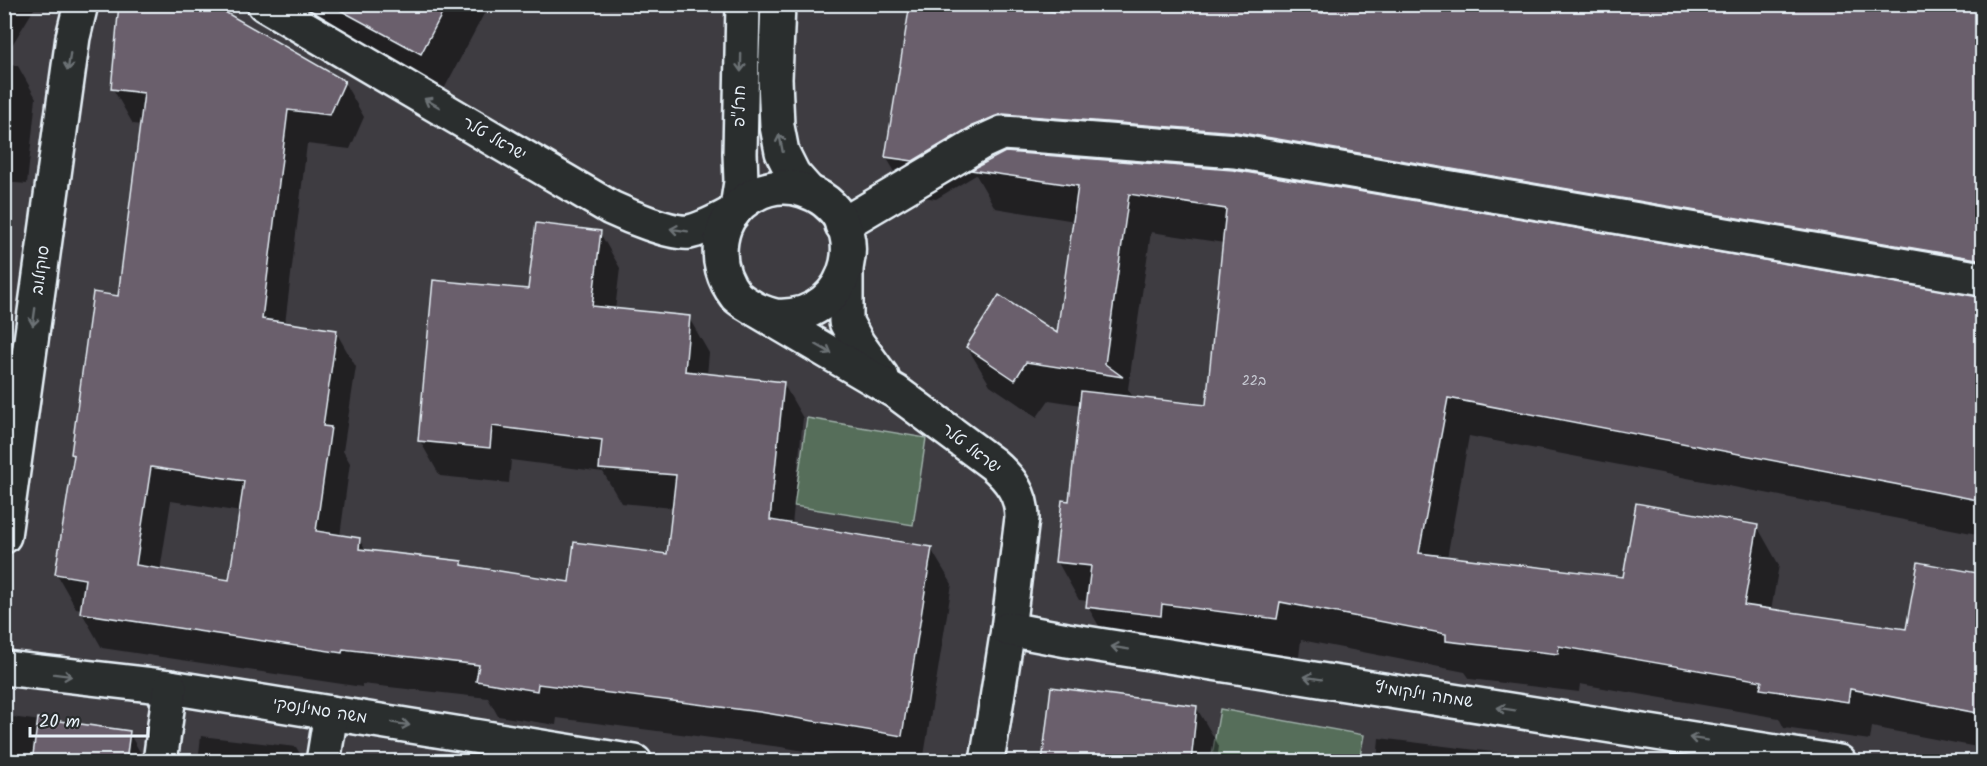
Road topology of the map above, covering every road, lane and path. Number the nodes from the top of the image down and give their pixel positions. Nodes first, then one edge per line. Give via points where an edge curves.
1 (81, 4) edge
2 (264, 4) edge
3 (743, 4) edge
4 (778, 4) edge
5 (809, 192) junction
6 (735, 210) junction
7 (842, 225) junction
8 (846, 270) junction
9 (1983, 279) edge
10 (755, 309) junction
11 (896, 392) junction
12 (4, 536) edge
13 (1008, 629) junction
14 (4, 668) edge
15 (170, 687) junction
16 (331, 713) junction
17 (160, 762) edge
18 (323, 762) edge
19 (635, 762) edge
20 (987, 762) edge
21 (1839, 762) edge

1 -> 12 street, סוקולוב via 73,37
6 -> 2 street, ישראל טלר via 687,232 635,220
3 -> 6 street, חרל"פ via 741,182
5 -> 4 street via 793,174 782,152 777,126
5 - 6 street via 778,187 762,190
5 - 7 street via 827,203
6 - 10 street via 720,241 720,262 738,297
7 - 8 street via 849,252
7 - 9 street via 1002,133 1235,151
8 - 10 street via 839,286 811,311 774,316
8 - 11 street, ישראל טלר via 846,322 875,369
10 -> 11 street, ישראל טלר
11 - 13 street, ישראל טלר via 993,464 1015,488 1022,504 1022,518
13 - 20 street, ישראל טלר
21 -> 13 street, שמחה וילקומיץ
14 -> 15 street, משה סמילנסקי
15 - 16 street, משה סמילנסקי
15 - 17 street
16 - 18 street
16 -> 19 street, משה סמילנסקי

